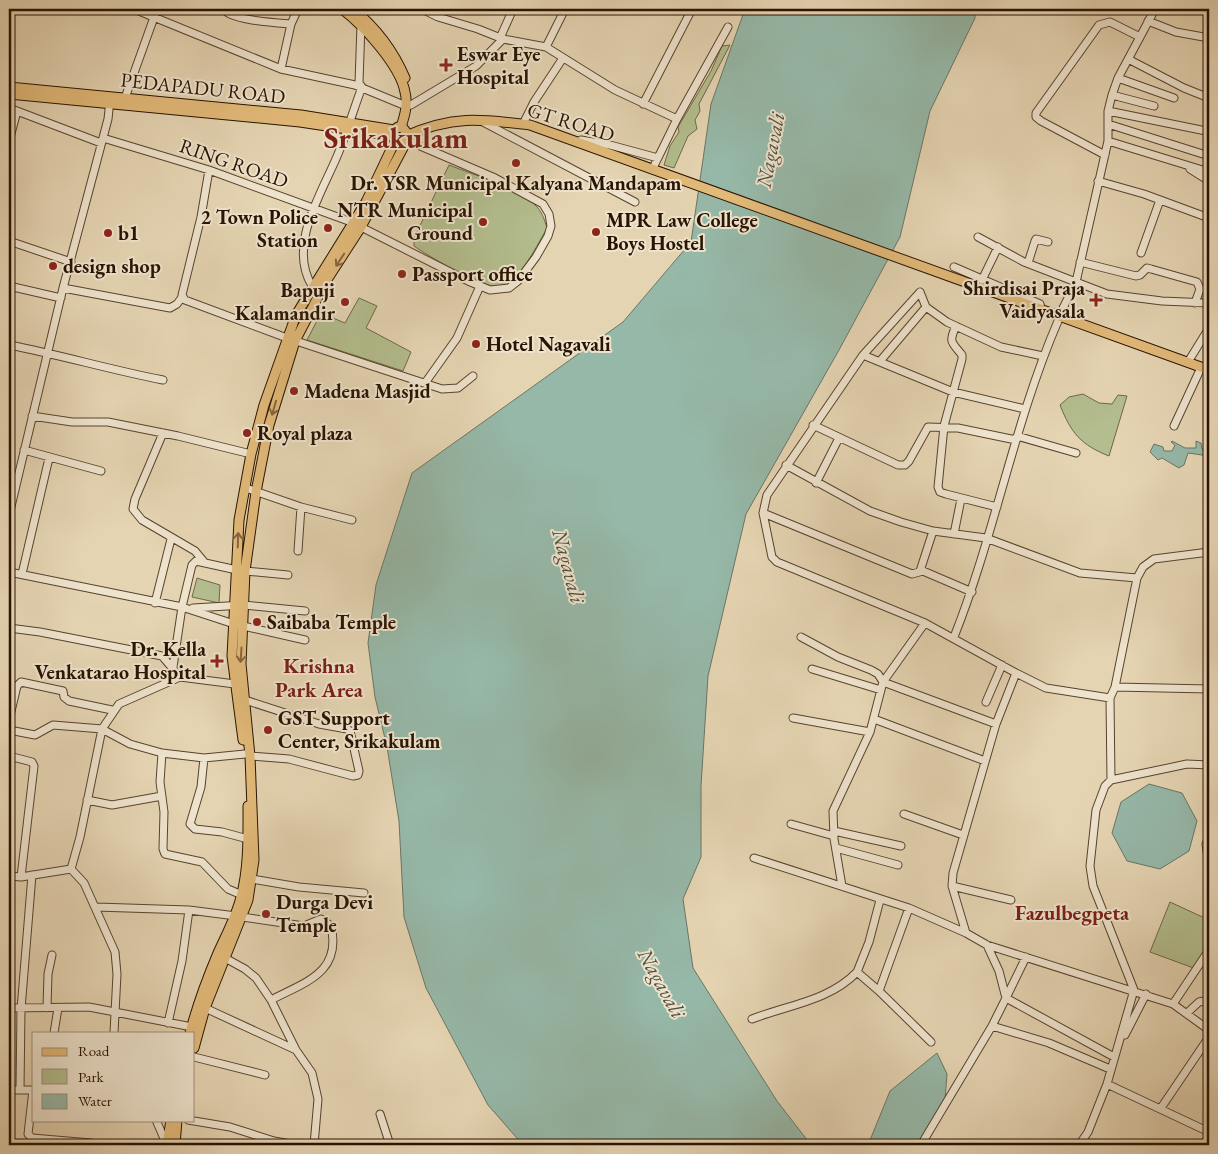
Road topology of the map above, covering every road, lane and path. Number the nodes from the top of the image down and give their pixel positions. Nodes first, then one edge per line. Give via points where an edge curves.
1 (134, 9) edge
2 (157, 9) edge
3 (224, 9) edge
4 (298, 9) edge
5 (342, 9) edge
6 (353, 9) edge
7 (422, 9) edge
8 (512, 9) edge
9 (565, 9) edge
10 (692, 9) edge
11 (1155, 9) edge
12 (363, 17) edge
13 (154, 18) junction
14 (1148, 21) junction
15 (292, 24) junction
16 (728, 27) dead end
17 (1140, 37) junction
18 (502, 38) junction
19 (1209, 38) edge
20 (546, 47) junction
21 (563, 58) junction
22 (1128, 59) junction
23 (281, 69) junction
24 (1118, 78) junction
25 (9, 87) edge
26 (362, 87) junction
27 (9, 94) edge
28 (1112, 95) junction
29 (125, 98) junction
30 (1174, 98) dead end
31 (1209, 98) edge
32 (110, 101) junction
33 (643, 104) junction
34 (409, 106) junction
35 (1154, 106) dead end
36 (9, 108) edge
37 (17, 110) junction
38 (1108, 111) junction
39 (476, 118) junction
40 (677, 119) junction
41 (523, 124) junction
42 (1108, 124) junction
43 (348, 126) junction
44 (1206, 131) dead end
45 (401, 134) junction
46 (102, 140) junction
47 (573, 140) junction
48 (1108, 141) junction
49 (9, 142) edge
50 (1105, 155) junction
51 (1209, 156) edge
52 (658, 158) junction
53 (1179, 162) junction
54 (654, 168) junction
55 (209, 170) junction
56 (1209, 172) edge
57 (1098, 181) junction
58 (1209, 181) edge
59 (1160, 200) junction
60 (635, 202) dead end
61 (312, 208) junction
62 (1209, 218) edge
63 (357, 225) junction
64 (978, 236) dead end
65 (9, 241) edge
66 (1048, 242) dead end
67 (998, 248) junction
68 (1141, 253) dead end
69 (70, 262) junction
70 (1080, 262) junction
71 (1028, 263) junction
72 (954, 267) dead end
73 (982, 280) junction
74 (1076, 282) junction
75 (9, 286) edge
76 (312, 286) junction
77 (480, 286) junction
78 (64, 288) junction
79 (182, 297) junction
80 (61, 298) junction
81 (1195, 303) junction
82 (1209, 303) edge
83 (926, 307) junction
84 (1043, 312) junction
85 (1059, 318) junction
86 (956, 326) junction
87 (1209, 328) edge
88 (291, 340) junction
89 (9, 345) edge
90 (48, 352) junction
91 (863, 355) junction
92 (1043, 356) junction
93 (881, 360) junction
94 (1188, 362) junction
95 (1209, 370) edge
96 (1199, 372) junction
97 (473, 376) dead end
98 (1209, 376) edge
99 (163, 380) dead end
100 (425, 384) junction
101 (953, 392) junction
102 (1025, 408) junction
103 (32, 416) junction
104 (813, 426) junction
105 (944, 426) junction
106 (1174, 426) dead end
107 (163, 433) junction
108 (839, 438) junction
109 (1017, 438) junction
110 (24, 450) junction
111 (1076, 453) dead end
112 (252, 454) junction
113 (49, 458) junction
114 (786, 465) junction
115 (100, 471) dead end
116 (9, 473) edge
117 (18, 475) junction
118 (816, 484) junction
119 (246, 488) junction
120 (256, 492) junction
121 (961, 499) junction
122 (301, 507) junction
123 (997, 507) junction
124 (763, 512) junction
125 (9, 515) edge
126 (352, 520) dead end
127 (933, 531) junction
128 (954, 534) junction
129 (986, 538) junction
130 (171, 539) junction
131 (298, 551) dead end
132 (1209, 552) edge
133 (205, 563) junction
134 (241, 570) junction
135 (9, 572) edge
136 (920, 572) junction
137 (22, 574) junction
138 (288, 575) dead end
139 (1137, 578) junction
140 (972, 592) junction
141 (155, 603) junction
142 (240, 606) junction
143 (185, 608) junction
144 (304, 611) dead end
145 (925, 623) junction
146 (239, 625) junction
147 (9, 628) edge
148 (801, 637) dead end
149 (954, 638) junction
150 (305, 640) dead end
151 (1002, 664) junction
152 (173, 667) junction
153 (812, 669) dead end
154 (1016, 673) junction
155 (180, 677) junction
156 (882, 682) junction
157 (235, 684) junction
158 (1115, 687) junction
159 (1209, 689) edge
160 (881, 690) junction
161 (1110, 698) junction
162 (245, 700) junction
163 (986, 702) dead end
164 (112, 710) junction
165 (793, 718) dead end
166 (874, 718) junction
167 (9, 720) edge
168 (996, 724) junction
169 (102, 729) junction
170 (9, 730) edge
171 (870, 732) junction
172 (162, 753) junction
173 (247, 755) junction
174 (9, 756) edge
175 (204, 758) junction
176 (985, 760) junction
177 (1209, 765) edge
178 (1111, 780) junction
179 (162, 796) junction
180 (87, 800) junction
181 (904, 814) dead end
182 (791, 824) dead end
183 (834, 834) junction
184 (963, 834) junction
185 (1209, 838) edge
186 (248, 839) junction
187 (902, 846) dead end
188 (836, 848) junction
189 (754, 858) dead end
190 (1209, 864) edge
191 (898, 865) dead end
192 (71, 869) junction
193 (32, 875) junction
194 (9, 876) edge
195 (21, 877) junction
196 (252, 879) junction
197 (842, 886) junction
198 (952, 886) junction
199 (364, 893) dead end
200 (242, 895) junction
201 (880, 900) junction
202 (1011, 900) dead end
203 (96, 907) junction
204 (909, 908) junction
205 (189, 910) junction
206 (239, 916) junction
207 (966, 933) junction
208 (987, 945) junction
209 (1209, 950) edge
210 (52, 955) dead end
211 (1026, 957) junction
212 (225, 958) junction
213 (856, 972) junction
214 (1134, 990) junction
215 (879, 991) junction
216 (1146, 994) junction
217 (1006, 998) junction
218 (271, 1000) junction
219 (1209, 1000) edge
220 (1173, 1004) junction
221 (9, 1008) edge
222 (47, 1008) junction
223 (58, 1008) junction
224 (205, 1008) junction
225 (21, 1009) junction
226 (116, 1011) junction
227 (1187, 1013) junction
228 (752, 1020) dead end
229 (168, 1022) junction
230 (992, 1026) junction
231 (191, 1030) edge
232 (1209, 1030) edge
233 (54, 1032) edge
234 (114, 1032) edge
235 (1209, 1037) edge
236 (931, 1042) dead end
237 (195, 1044) edge
238 (1118, 1049) junction
239 (296, 1050) junction
240 (195, 1057) edge
241 (1114, 1057) junction
242 (1110, 1069) junction
243 (265, 1075) dead end
244 (1107, 1084) junction
245 (9, 1090) edge
246 (20, 1090) junction
247 (32, 1090) edge
248 (32, 1096) edge
249 (1161, 1108) junction
250 (380, 1114) dead end
251 (195, 1121) edge
252 (157, 1122) edge
253 (171, 1122) edge
254 (177, 1122) edge
255 (1209, 1132) edge
256 (91, 1143) dead end
257 (167, 1145) edge
258 (175, 1145) edge
259 (296, 1145) edge
260 (314, 1145) edge
261 (390, 1145) edge
262 (921, 1145) edge
263 (1080, 1145) edge

1 - 13 street
2 - 13 street
3 - 15 street via 228,14 248,19
4 - 15 street
5 - 12 main road
6 - 12 main road
7 - 18 street
8 - 18 street
9 - 20 street
10 - 33 street
11 - 14 street
12 - 26 street via 359,83
12 - 34 main road via 400,66 411,93
13 - 23 street
13 - 29 street
14 - 17 street
14 - 19 street via 1176,32
15 - 23 street
16 - 40 street
17 - 22 street
17 - 50 street via 1110,22 1099,25 1036,113 1041,121
18 - 20 street
18 - 34 street via 476,66
20 - 21 street
21 - 33 street
21 - 41 street
22 - 24 street
22 - 31 street
23 - 26 street
24 - 28 street
24 - 30 street
25 - 32 main road, PEDAPADU ROAD
26 - 34 street
26 - 43 street
27 - 32 main road
28 - 35 street
28 - 38 street
29 - 32 main road, PEDAPADU ROAD
29 - 43 main road, PEDAPADU ROAD via 301,115
32 - 43 main road
32 - 46 street
33 - 40 street
34 - 45 main road
36 - 37 street, RING ROAD
37 - 46 street, RING ROAD
37 - 49 street
38 - 42 street
38 - 44 street
39 - 41 main road, GT ROAD
39 - 45 main road, GT ROAD
39 - 60 street
40 - 52 street
41 - 47 main road, GT ROAD
42 - 48 street
42 - 51 street
43 - 45 main road, PEDAPADU ROAD
43 - 61 street
45 - 63 main road via 402,148
45 - 77 street, RING ROAD via 525,193 542,204 549,214 551,226 548,236 518,281 510,288 490,290
46 - 55 street, RING ROAD
46 - 69 street
47 - 52 street via 610,145
47 - 54 main road, GT ROAD
48 - 50 street
48 - 53 street
50 - 57 street
52 - 54 street
53 - 56 street
53 - 58 street
54 - 84 main road, GT ROAD
55 - 61 street, RING ROAD
55 - 79 street
57 - 59 street
57 - 70 street
59 - 62 street
59 - 68 street
61 - 63 street, RING ROAD
61 - 76 street via 303,253 305,274
63 - 76 main road
63 - 77 street, RING ROAD
63 -> 88 main road
64 - 67 street
65 - 69 street
66 - 71 street via 1036,239
67 - 71 street
67 - 73 street
69 - 78 street
70 - 74 street
70 - 81 street via 1136,276 1151,268 1197,282 1200,288
71 - 74 street
72 - 73 street
73 - 84 street via 1040,304
74 - 81 street via 1107,294
74 - 85 street
75 - 80 street
76 - 88 main road
77 - 100 street via 457,338
78 - 79 street via 170,308
78 - 80 street
79 - 88 street
80 - 90 street
81 - 82 street
83 - 86 street
83 - 91 street via 920,292
83 - 93 street
84 - 85 main road
85 - 92 street
85 - 94 main road
85 - 96 main road
86 - 92 street via 1001,347
86 - 101 street via 952,345 962,355
87 - 94 street
88 - 100 street
88 - 112 main road via 264,405
88 -> 120 main road via 269,424
89 - 90 street
90 - 99 street via 107,370
90 - 103 street
91 - 93 street
91 - 104 street
92 - 102 street
93 - 101 street
94 - 95 main road
96 - 98 main road
96 - 106 street
97 - 100 street via 451,390
101 - 102 street
101 - 105 street
102 - 109 street
103 - 107 street via 72,422 108,422
103 - 110 street
104 - 108 street
104 - 114 street
105 - 108 street via 928,427 904,465
105 - 109 street
105 - 121 street via 938,487 940,492
107 - 112 street
107 - 130 street via 133,509 142,520
108 - 118 street
109 - 111 street
109 - 123 street
110 - 113 street
110 - 117 street
112 - 119 main road
113 - 115 street
113 - 137 street
114 - 118 street
114 - 124 street via 768,495
116 - 117 street
117 - 125 street
118 - 127 street via 870,511
119 - 120 street
134 -> 119 main road via 239,520
120 - 122 street
120 - 134 main road
121 - 123 street
121 - 128 street
122 - 126 street
122 - 131 street
123 - 129 street
124 - 136 street via 912,574
124 - 145 street via 769,552 778,562
127 - 128 street
127 - 136 street
128 - 129 street
129 - 139 street via 1080,573
129 - 140 street
130 - 133 street via 196,551
130 - 141 street
132 - 139 street via 1154,559 1143,567
133 - 134 street
133 - 143 street via 196,561 192,565
134 - 138 street
134 - 142 main road
135 - 137 street
136 - 140 street
137 - 141 street
139 - 158 street
140 - 149 street
141 - 143 street
142 - 143 street
142 - 144 street
142 - 146 main road
143 - 146 street
143 - 152 street
145 - 149 street
145 - 156 street
146 - 150 street
146 - 157 main road via 232,656
146 -> 162 main road
147 - 152 street via 162,656
148 - 156 street via 878,674
149 - 151 street
151 - 154 street
151 - 163 street
152 - 155 street
153 - 160 street
154 - 161 street via 1046,688
154 - 168 street
155 - 157 street
155 - 164 street via 118,704
156 - 160 street
156 - 168 street
157 - 173 main road
158 - 159 street
158 - 161 street
160 - 166 street
161 - 178 street
162 - 173 main road
162 - 173 street via 319,724 347,729 359,771 358,775 352,776 289,759
164 - 167 street via 69,701 64,697 64,691 21,682 16,686
164 - 169 street
165 - 171 street
166 - 171 street
166 - 176 street
168 - 176 street
169 - 170 street via 53,725 35,735
169 - 172 street via 130,744
169 - 180 street
171 - 183 street via 833,811
172 - 175 street
172 - 179 street
173 - 175 street
173 - 186 main road
173 - 196 main road via 255,839
174 - 195 street via 28,759 34,766
175 - 186 street via 202,787 190,824 195,829
176 - 184 street
177 - 178 street via 1187,764
178 - 214 street via 1105,786 1096,810 1090,866 1093,886
179 - 180 street via 112,805
179 - 200 street via 165,854 202,862 228,889
180 - 192 street
181 - 184 street
182 - 183 street
183 - 187 street
183 - 188 street
184 - 198 street
185 - 190 street via 1206,844
186 - 200 main road
188 - 191 street
188 - 197 street
189 - 197 street
192 - 193 street
192 - 203 street via 84,884
193 - 195 street
193 - 225 street
194 - 195 street
196 - 199 street
196 - 206 main road
197 - 201 street
198 - 202 street
198 - 207 street
200 - 206 main road
201 - 204 street
201 - 213 street via 869,942
203 - 205 street
203 - 226 street via 115,952
204 - 207 street
204 - 215 street
205 - 206 street
205 - 229 street via 182,961
206 - 212 main road
206 - 218 street via 304,926 321,919 331,926 334,944 330,960 322,972
206 - 231 main road via 218,954
207 - 208 street
208 - 211 street
208 - 217 street via 999,970
209 - 220 street
210 - 222 street
211 - 214 street
211 - 217 street
212 - 218 street via 256,978
212 - 224 main road
213 - 215 street
213 - 228 street via 845,984 821,998
214 - 216 street
214 - 238 street
215 - 236 street
216 - 220 street
216 - 238 street
217 - 230 street
217 - 241 street
218 - 239 street
219 - 227 street via 1199,1002
220 - 227 street
221 - 225 street
222 - 223 street
222 - 225 street
223 - 226 street
223 - 233 street
224 - 237 main road
224 - 239 street
225 - 246 street
226 - 229 street
226 - 234 street
227 - 232 street
229 - 231 street
230 - 242 street via 1049,1043
230 - 262 street
235 - 249 street
238 - 241 street
239 - 260 street via 312,1073 316,1088 318,1109
240 - 243 street
241 - 242 street
242 - 244 street
244 - 249 street
244 - 263 street
245 - 246 street
246 - 247 street
248 - 256 street via 27,1126 32,1138
249 - 255 street
250 - 261 street
251 - 259 street via 230,1126
252 - 257 street
253 - 257 main road
254 - 258 main road

